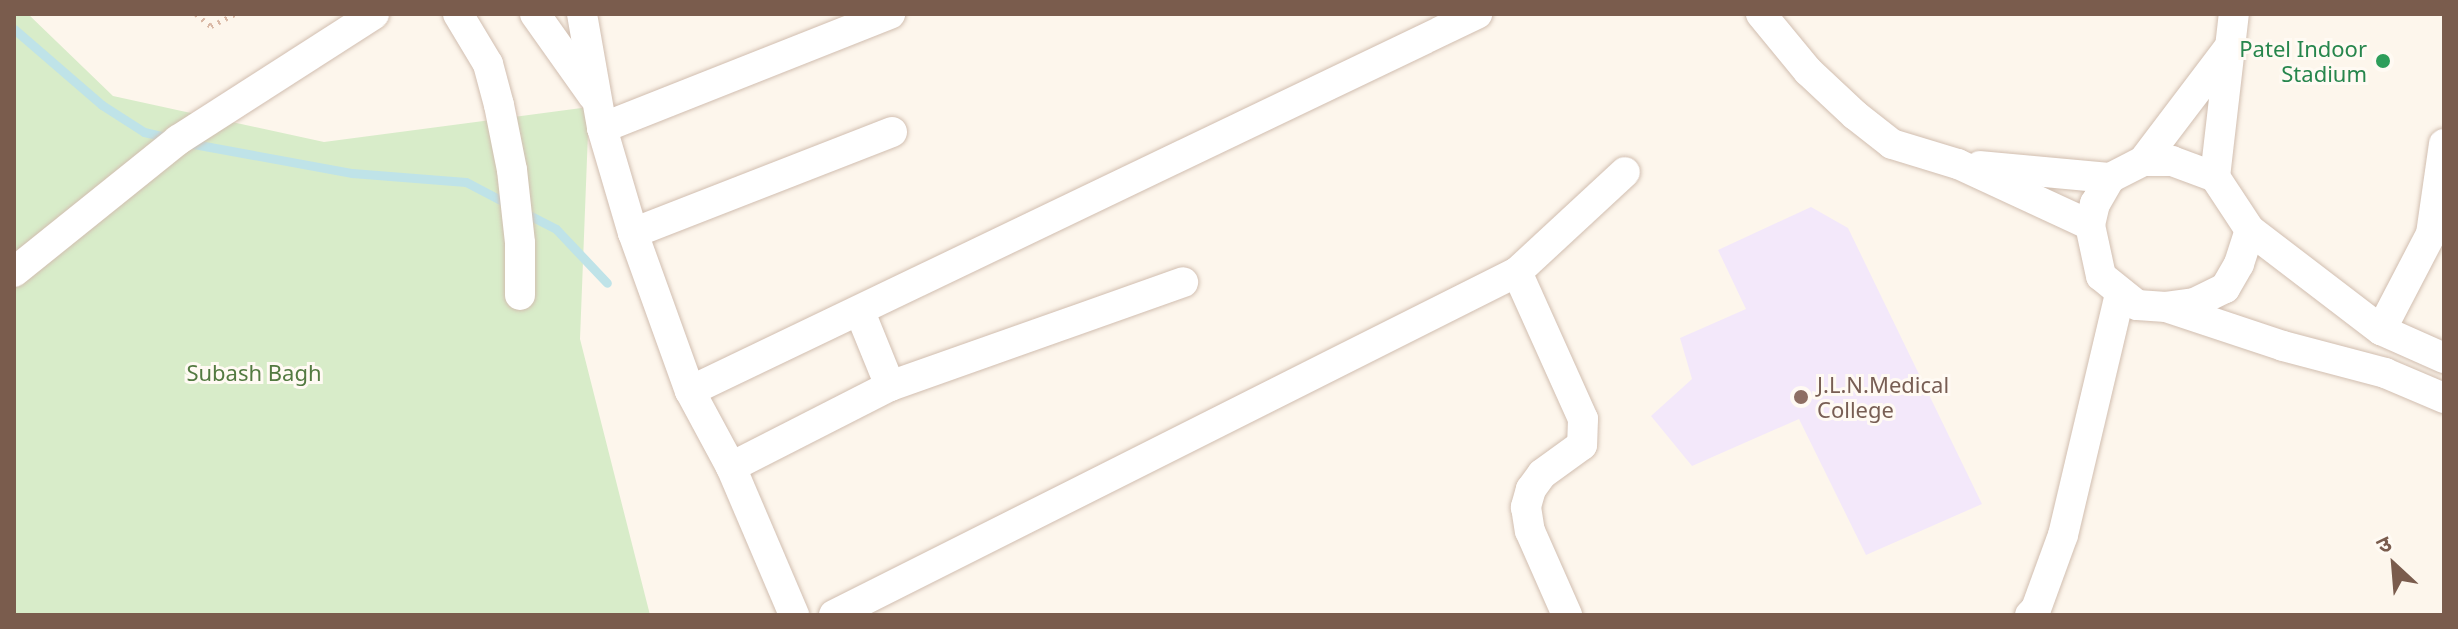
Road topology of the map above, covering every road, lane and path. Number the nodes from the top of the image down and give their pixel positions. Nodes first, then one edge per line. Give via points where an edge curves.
1 (196, 14) edge
2 (235, 14) edge
3 (374, 14) edge
4 (458, 14) edge
5 (535, 14) edge
6 (582, 14) edge
7 (890, 14) edge
8 (1477, 14) edge
9 (1761, 14) edge
10 (2234, 14) edge
11 (2229, 48) junction
12 (599, 114) junction
13 (892, 132) dead end
14 (2444, 144) edge
15 (2143, 161) junction
16 (1958, 164) junction
17 (1625, 172) dead end
18 (2215, 177) junction
19 (2110, 178) junction
20 (2090, 225) junction
21 (2250, 230) junction
22 (633, 233) junction
23 (14, 272) edge
24 (1517, 272) junction
25 (1183, 282) dead end
26 (2120, 294) junction
27 (520, 295) dead end
28 (2166, 307) junction
29 (860, 312) junction
30 (2381, 330) junction
31 (2444, 358) edge
32 (890, 386) junction
33 (690, 391) junction
34 (2444, 398) edge
35 (731, 467) junction
36 (794, 615) edge
37 (834, 615) edge
38 (1567, 615) edge
39 (2030, 615) edge

1 - 2 path via 211,26
3 - 23 street via 178,140
4 - 27 street via 488,64 512,170
5 - 12 street
6 - 12 street
7 - 12 street
8 - 29 street
9 - 16 street via 1808,71 1892,144
10 - 11 street
11 - 15 street
11 - 18 street
12 - 22 street
13 - 22 street
14 - 30 street via 2431,234
15 - 18 street via 2172,161
15 - 19 street
16 - 19 street
16 - 20 street
17 - 24 street
18 - 21 street
19 - 20 street
20 - 26 street via 2101,276
21 - 28 street via 2225,288 2194,303
21 - 30 street
22 - 33 street
24 - 37 street
24 - 38 street via 1583,419 1582,445 1542,474 1526,507 1530,531
25 - 32 street
26 - 28 street via 2137,305
26 - 39 street via 2063,535
28 - 34 street via 2385,373
29 - 32 street
29 - 33 street
30 - 31 street
32 - 35 street
33 - 35 street
35 - 36 street

